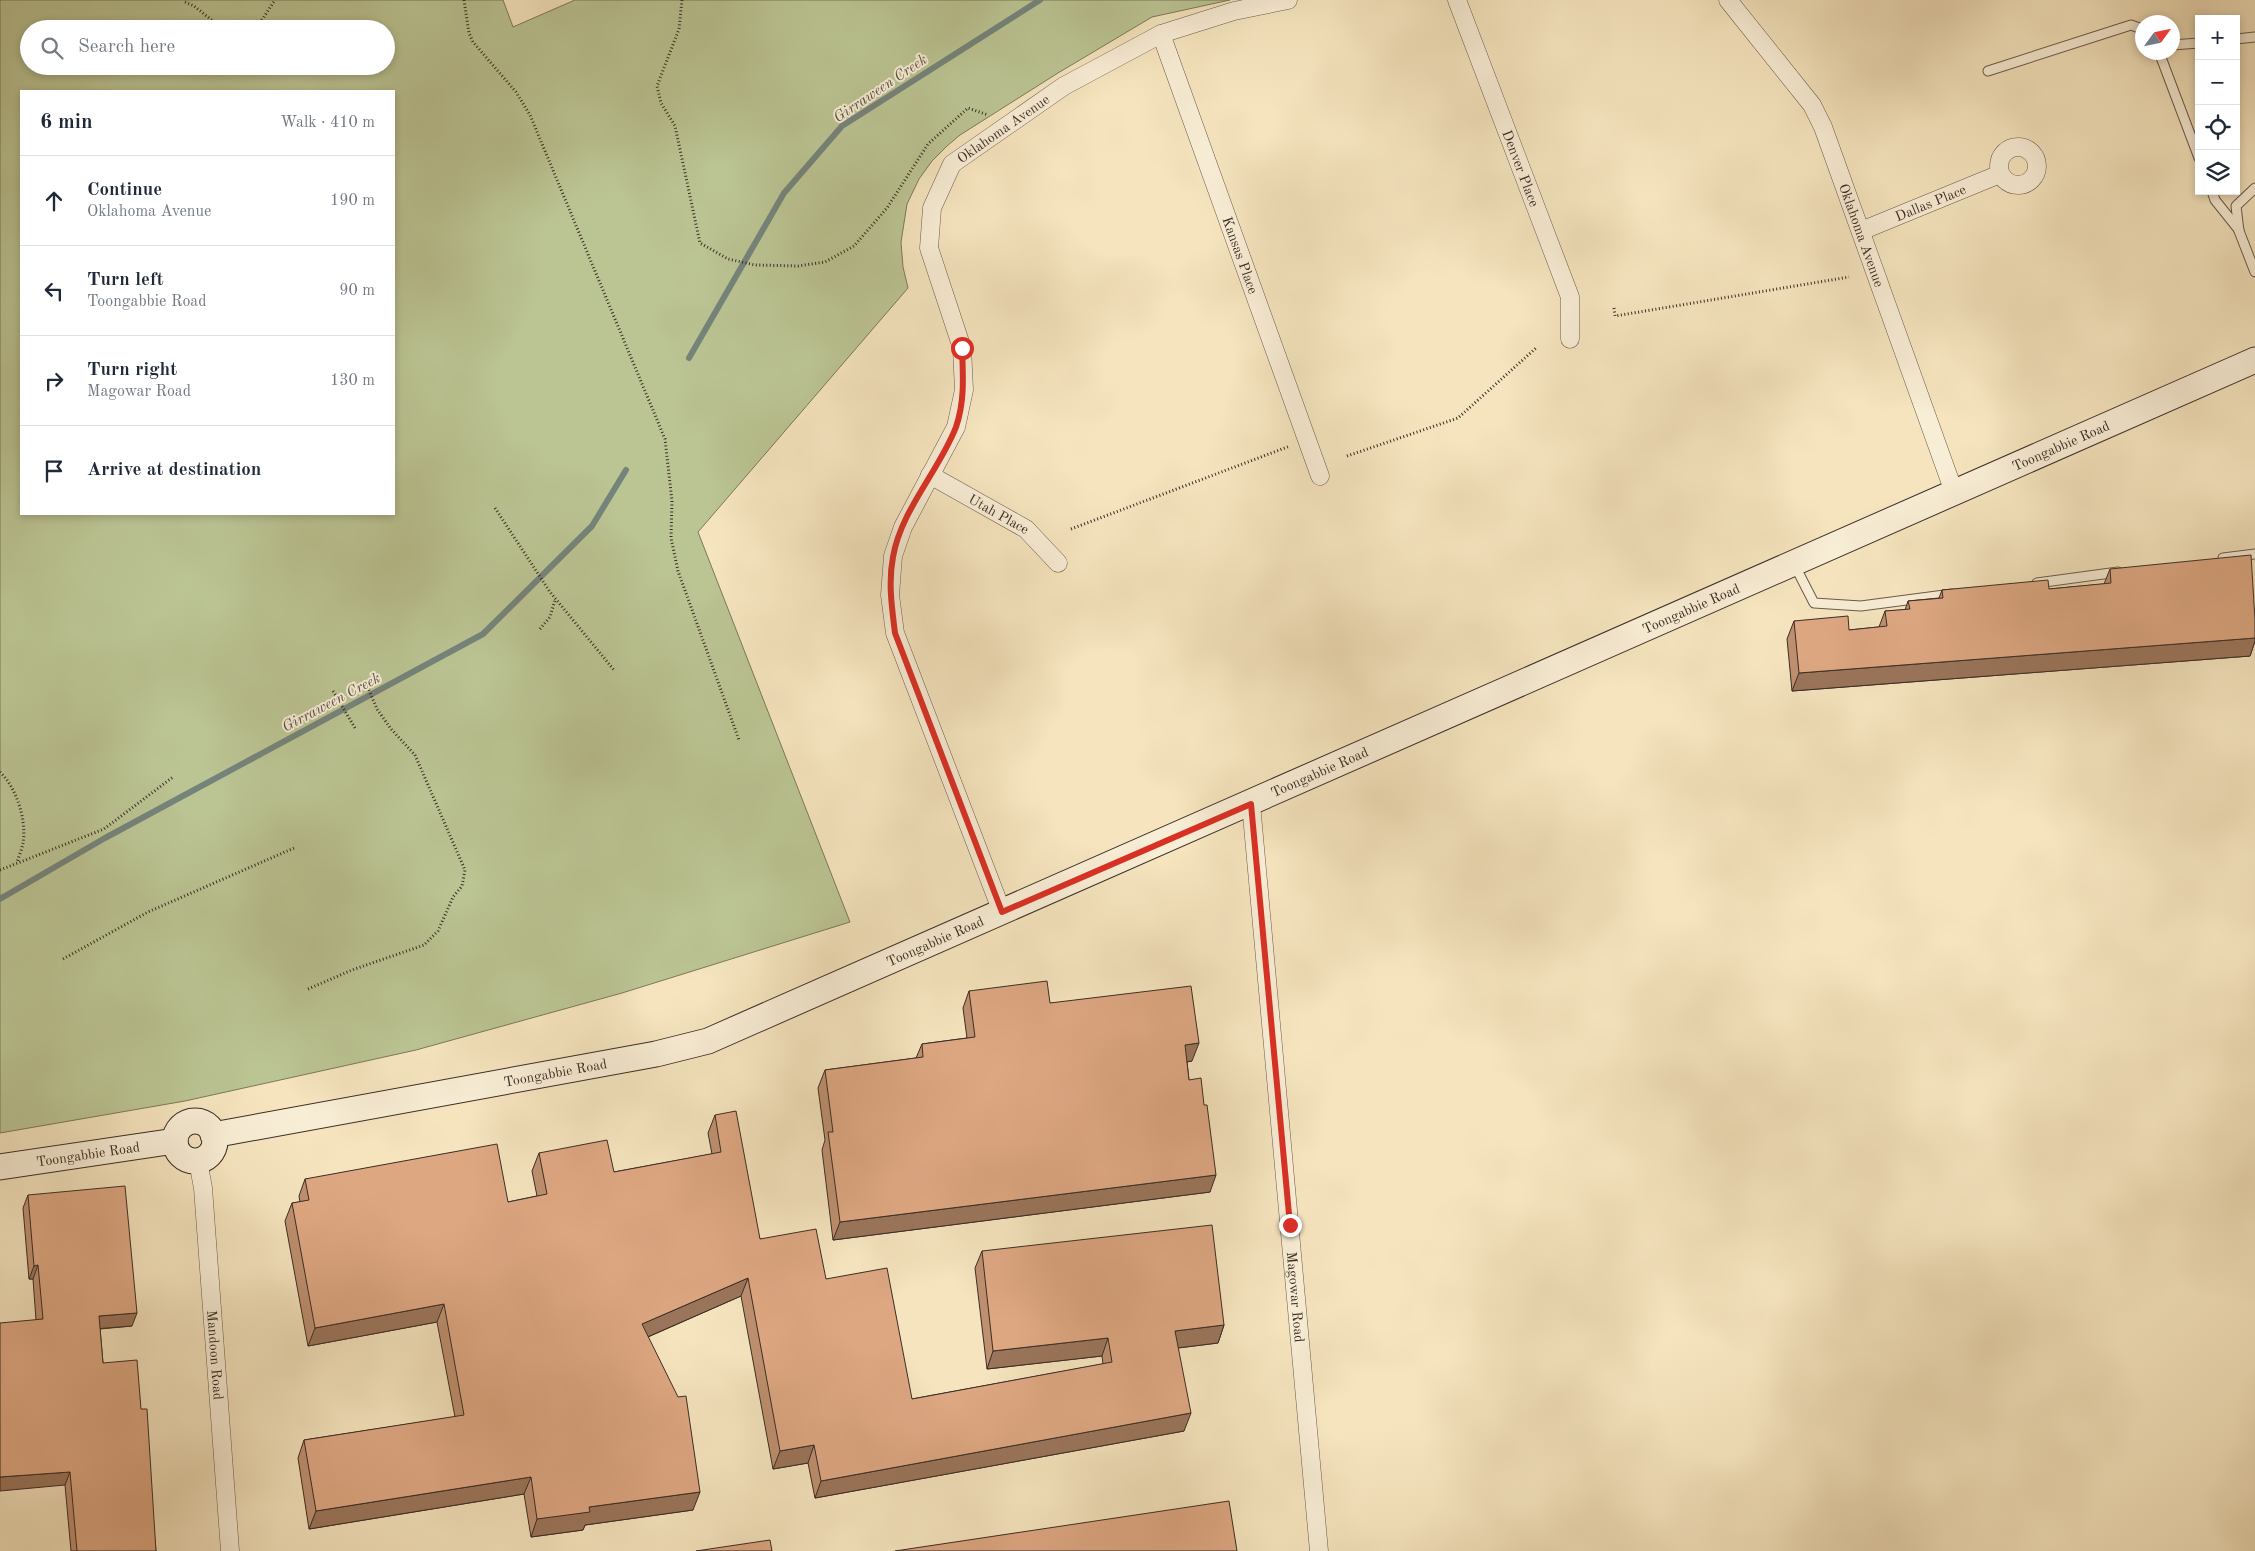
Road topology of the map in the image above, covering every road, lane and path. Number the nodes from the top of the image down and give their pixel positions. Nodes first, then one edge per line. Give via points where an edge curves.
1 (275, 0) edge
2 (464, 0) edge
3 (682, 0) edge
4 (1288, 0) edge
5 (1457, 0) edge
6 (1728, 0) edge
7 (185, 2) dead end
8 (212, 20) edge
9 (262, 20) edge
10 (2135, 26) edge
11 (1161, 34) junction
12 (2255, 37) edge
13 (2240, 39) edge
14 (2195, 43) edge
15 (2180, 45) edge
16 (2162, 60) edge
17 (1988, 71) dead end
18 (1009, 123) junction
19 (2196, 150) edge
20 (2000, 174) dead end
21 (2255, 188) edge
22 (2213, 195) edge
23 (1861, 231) junction
24 (2240, 231) junction
25 (2255, 272) edge
26 (1849, 277) dead end
27 (1614, 308) dead end
28 (1570, 339) dead end
29 (1536, 348) dead end
30 (2255, 360) edge
31 (1294, 444) dead end
32 (1347, 456) dead end
33 (930, 475) junction
34 (1320, 476) dead end
35 (1954, 492) junction
36 (495, 508) dead end
37 (1071, 529) dead end
38 (2255, 554) edge
39 (2216, 559) edge
40 (1058, 563) dead end
41 (1794, 564) junction
42 (2127, 571) edge
43 (2028, 584) edge
44 (1959, 593) edge
45 (555, 599) junction
46 (540, 629) dead end
47 (614, 670) dead end
48 (364, 679) dead end
49 (333, 691) dead end
50 (355, 728) dead end
51 (738, 740) dead end
52 (0, 772) edge
53 (173, 776) dead end
54 (1251, 804) junction
55 (294, 848) dead end
56 (17, 862) junction
57 (0, 870) edge
58 (1002, 912) junction
59 (63, 959) dead end
60 (308, 989) dead end
61 (213, 1135) junction
62 (175, 1141) junction
63 (198, 1160) junction
64 (0, 1167) edge
65 (230, 1551) edge
66 (1320, 1551) edge

1 - 9 path
2 - 51 path via 468,33 473,42 516,92 530,115 665,439 672,501 671,538 678,571
3 - 18 path via 679,29 657,86 660,103 676,126 700,243 728,259 755,265 798,266 825,262 854,246 886,208 928,144 968,108
4 - 11 street, Oklahoma Avenue via 1234,11
5 - 28 street, Denver Place via 1570,297
6 - 23 street, Oklahoma Avenue via 1812,105
7 - 8 path
10 - 17 lane
11 - 18 street, Oklahoma Avenue via 1064,86
11 - 34 street, Kansas Place
12 - 13 lane
14 - 15 lane
16 - 19 lane
18 - 33 street, Oklahoma Avenue via 952,164 932,208 929,248 962,348 964,390 956,427
20 - 23 street, Dallas Place
21 - 24 lane via 2236,206
22 - 24 lane
23 - 35 street, Oklahoma Avenue
24 - 25 lane
26 - 27 path via 1616,316
29 - 32 path via 1458,418
30 - 35 main road, Toongabbie Road
31 - 37 path
33 - 40 street, Utah Place via 1026,529
33 - 58 street, Oklahoma Avenue via 903,527 893,556 890,595 895,633
35 - 41 main road, Toongabbie Road
36 - 45 path
38 - 39 lane
41 - 44 lane via 1814,603 1861,606
41 - 54 main road, Toongabbie Road
42 - 43 lane
45 - 46 path via 550,617
45 - 47 path
48 - 60 path via 377,709 415,755 465,870 462,886 452,897 438,931 424,945
49 - 50 path
52 - 56 path via 15,794 22,816 24,841
53 - 56 path via 104,829
54 - 58 main road, Toongabbie Road
54 - 66 street, Magowar Road
55 - 59 path via 148,912
56 - 57 path
58 - 61 main road, Toongabbie Road via 708,1041 656,1054
61 - 62 main road via 208,1127 194,1121 180,1128
61 - 63 main road via 210,1155
62 - 63 main road via 182,1156
62 - 64 main road, Toongabbie Road
63 - 65 street, Mandoon Road via 203,1188

